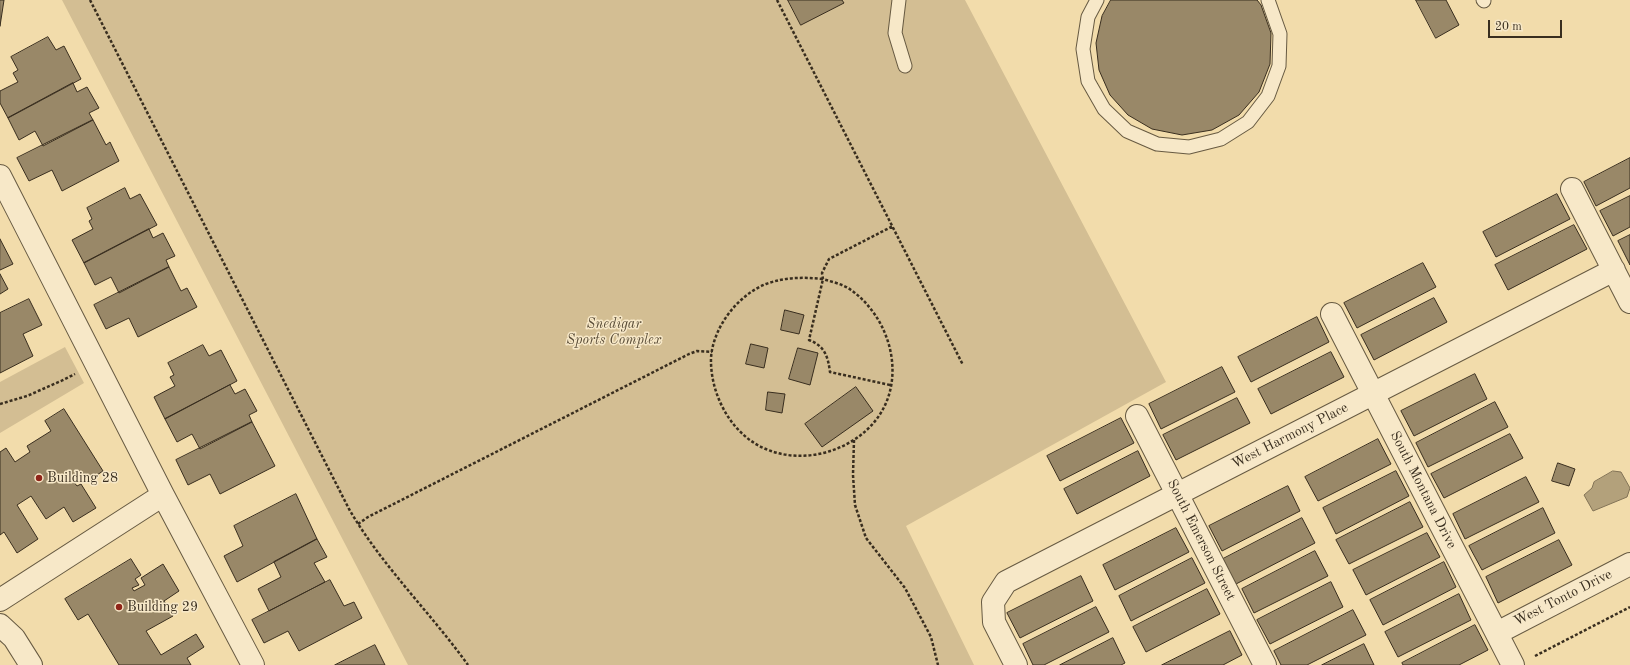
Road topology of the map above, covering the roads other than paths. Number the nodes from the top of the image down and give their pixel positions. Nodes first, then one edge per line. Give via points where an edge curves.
1 (899, 0) edge
2 (1098, 0) edge
3 (1271, 1) edge
4 (905, 66) dead end
5 (0, 176) edge
6 (1572, 188) dead end
7 (1614, 270) junction
8 (1630, 302) edge
9 (1332, 314) dead end
10 (1373, 394) junction
11 (1136, 416) dead end
12 (164, 495) junction
13 (1177, 495) junction
14 (1630, 564) edge
15 (0, 600) edge
16 (0, 625) edge
17 (1497, 633) junction
18 (1521, 662) edge
19 (31, 665) edge
20 (253, 665) edge
21 (1016, 665) edge
22 (1265, 665) edge

1 - 4 lane via 895,33
2 - 3 lane via 1088,17 1083,49 1088,81 1104,109 1128,131 1157,144 1189,147 1221,139 1248,122 1268,96 1279,66 1280,34
5 - 12 street
6 - 7 street
7 - 8 street
7 - 10 street, West Harmony Place
9 - 10 street, South Montana Drive
10 - 13 street, West Harmony Place
10 - 17 street, South Montana Drive
11 - 13 street, South Emerson Street
12 - 15 street
12 - 20 street
13 - 21 street, West Harmony Place via 1006,582 993,602 994,622
13 - 22 street, South Emerson Street
14 - 17 street, West Tonto Drive
16 - 19 street via 14,638
17 - 18 street, South Montana Drive

